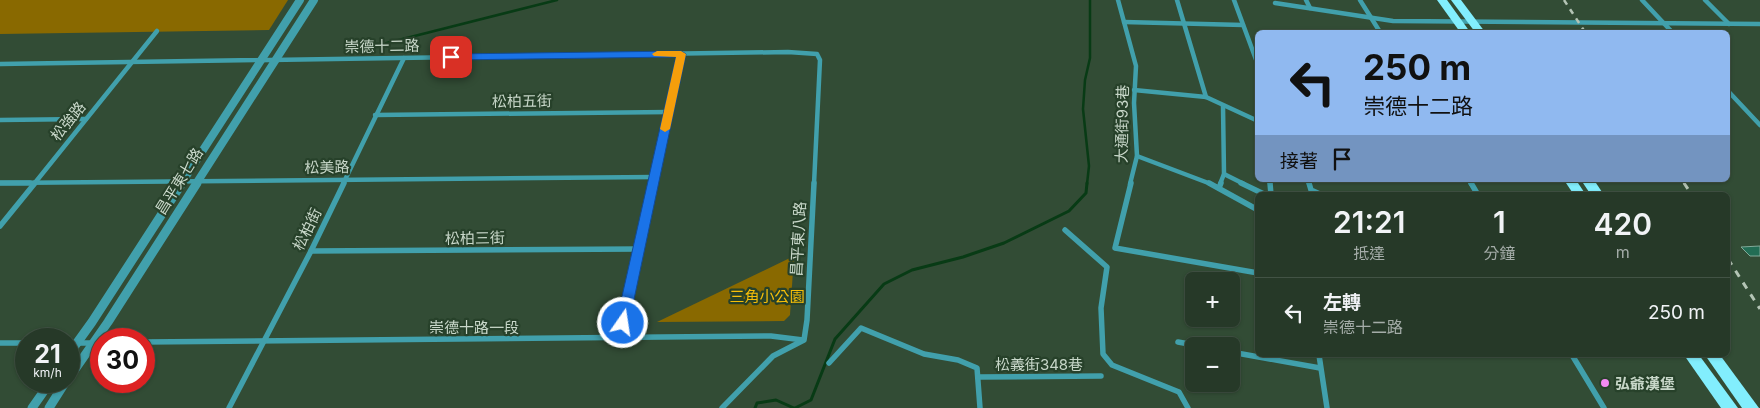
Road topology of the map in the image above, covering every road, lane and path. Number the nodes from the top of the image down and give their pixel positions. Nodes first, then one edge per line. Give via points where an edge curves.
1 (300, 0) edge
2 (314, 0) edge
3 (1118, 0) edge
4 (1177, 0) edge
5 (1234, 0) edge
6 (1306, 0) edge
7 (1360, 0) edge
8 (1442, 0) edge
9 (1456, 0) edge
10 (1642, 0) edge
11 (1705, 0) edge
12 (1275, 3) dead end
13 (1310, 8) junction
14 (1370, 17) junction
15 (1124, 22) junction
16 (1458, 23) junction
17 (1473, 23) junction
18 (1663, 23) junction
19 (1184, 24) junction
20 (1730, 24) junction
21 (1760, 24) edge
22 (1243, 25) junction
23 (1379, 30) edge
24 (1463, 30) edge
25 (1478, 30) edge
26 (1670, 30) edge
27 (157, 32) dead end
28 (681, 54) junction
29 (1255, 57) edge
30 (404, 58) junction
31 (260, 60) junction
32 (274, 60) junction
33 (820, 60) joint
34 (131, 62) junction
35 (0, 64) edge
36 (1134, 90) junction
37 (1730, 93) edge
38 (1206, 96) junction
39 (1223, 106) junction
40 (669, 112) junction
41 (375, 115) junction
42 (86, 119) junction
43 (0, 120) edge
44 (1255, 120) edge
45 (1760, 125) edge
46 (1136, 156) junction
47 (1224, 174) junction
48 (655, 177) junction
49 (345, 180) junction
50 (183, 182) junction
51 (196, 182) junction
52 (1309, 182) edge
53 (0, 183) edge
54 (34, 183) junction
55 (1219, 188) junction
56 (1260, 192) edge
57 (1315, 192) edge
58 (1255, 208) edge
59 (0, 226) edge
60 (1065, 230) dead end
61 (640, 248) junction
62 (311, 252) junction
63 (1255, 272) edge
64 (105, 328) edge
65 (80, 335) edge
66 (619, 338) junction
67 (804, 340) junction
68 (264, 341) junction
69 (155, 342) edge
70 (1178, 342) dead end
71 (0, 343) edge
72 (15, 343) edge
73 (1185, 343) edge
74 (90, 352) edge
75 (1240, 354) edge
76 (1255, 356) edge
77 (1259, 357) edge
78 (1319, 357) edge
79 (1573, 357) edge
80 (1692, 357) edge
81 (1713, 357) edge
82 (829, 363) dead end
83 (80, 364) edge
84 (1320, 368) junction
85 (1101, 376) dead end
86 (978, 377) junction
87 (42, 393) edge
88 (58, 393) edge
89 (32, 408) edge
90 (49, 408) edge
91 (228, 408) edge
92 (722, 408) edge
93 (980, 408) edge
94 (1188, 408) edge
95 (1327, 408) edge
96 (1604, 408) edge
97 (1730, 408) edge
98 (1751, 408) edge

1 - 31 street, 昌平東七路
2 - 32 street, 昌平東七路
3 - 15 street, 大通街93巷
4 - 19 street
5 - 22 street
6 - 13 street
7 - 14 street
8 - 16 main road
9 - 17 main road
10 - 18 street
11 - 20 street
12 - 13 street
13 - 14 street
14 - 16 street
14 - 23 street
15 - 19 street
15 - 36 street, 大通街93巷 via 1136,66
16 - 17 street
16 - 24 main road
17 - 18 street
17 - 25 main road
18 - 20 street
18 - 26 street
19 - 22 street
19 - 38 street
20 - 21 street
22 - 29 street
27 - 34 street, 松強路
28 - 30 street, 崇德十二路
28 - 33 street, 崇德十二路 via 814,52
28 - 40 street
30 - 32 street, 崇德十二路
30 - 41 street, 松柏街
31 - 32 street, 崇德十二路
31 - 34 street, 崇德十二路
31 - 50 street, 昌平東七路
32 - 51 street, 昌平東七路
33 - 67 street, 昌平東八路
34 - 35 street, 崇德十二路
34 - 42 street, 松強路
36 - 38 street
36 - 46 street, 大通街93巷
37 - 45 street
38 - 39 street
39 - 44 street
39 - 47 street
40 - 41 street, 松柏五街
40 - 48 street
41 - 49 street, 松柏街
42 - 43 street
42 - 54 street, 松強路
46 - 55 street via 1177,169
46 - 63 street, 大通街93巷 via 1115,248
47 - 55 street
47 - 56 street
48 - 49 street, 松美路
48 - 61 street
49 - 51 street, 松美路
49 - 62 street, 松柏街
50 - 51 street, 松美路
50 - 54 street, 松美路
50 - 65 street, 昌平東七路 via 97,314
51 - 64 street, 昌平東七路
52 - 57 street via 1311,190
53 - 54 street, 松美路
54 - 59 street, 松強路
55 - 58 street
60 - 94 street via 1107,267 1101,308 1103,354 1112,365 1179,392
61 - 62 street, 松柏三街
61 - 66 street
62 - 68 street, 松柏街
66 - 67 street, 崇德十路一段 via 771,336
66 - 68 street, 崇德十路一段
67 - 92 street via 773,356
68 - 69 street, 崇德十路一段
68 - 91 street, 松柏街
70 - 73 street
71 - 72 street
74 - 83 street, 昌平東七路
75 - 76 street
77 - 84 street
78 - 84 street
79 - 96 street
80 - 97 main road
81 - 98 main road
82 - 86 street via 861,328 924,354 964,362 977,368
84 - 95 street
85 - 86 street, 松義街348巷
86 - 93 street
87 - 89 street
88 - 90 street

